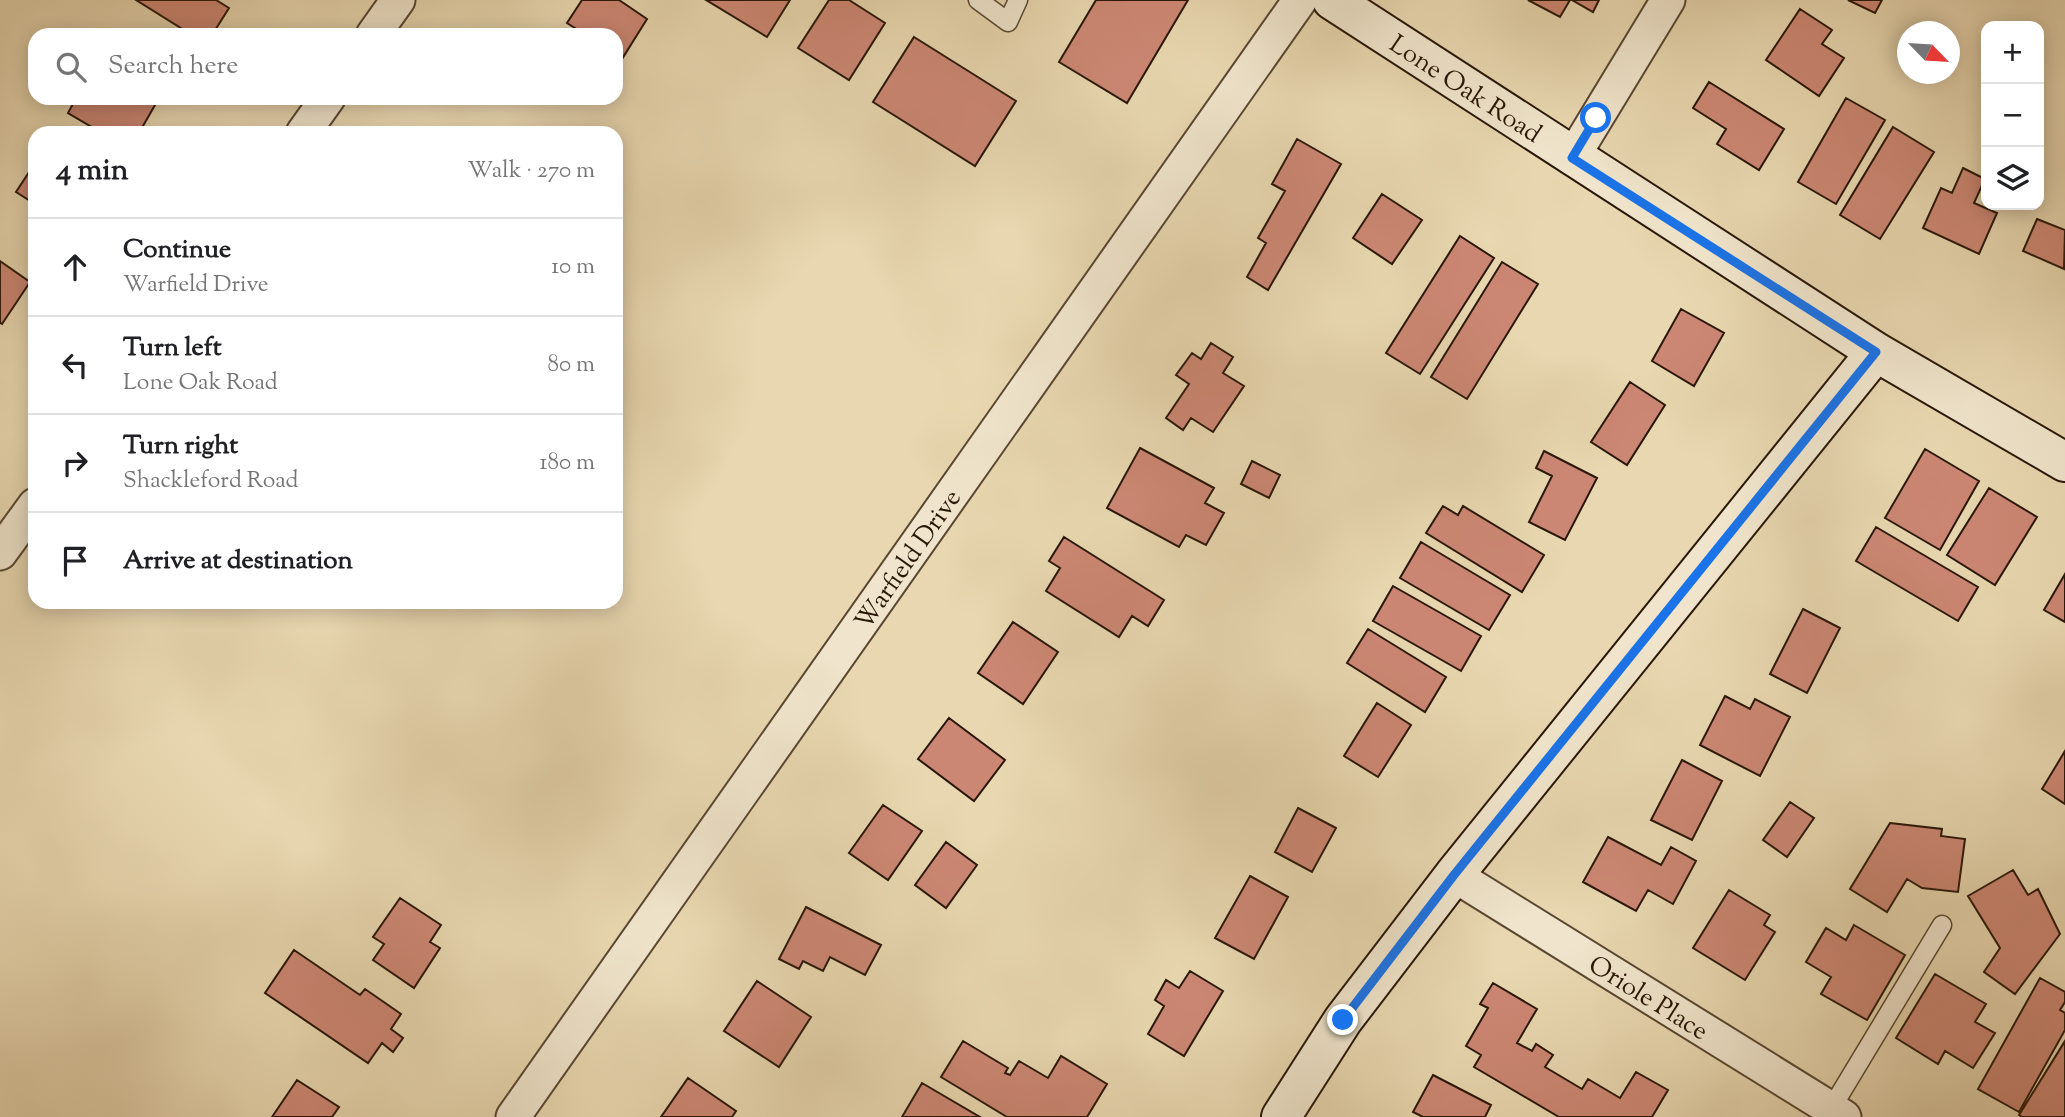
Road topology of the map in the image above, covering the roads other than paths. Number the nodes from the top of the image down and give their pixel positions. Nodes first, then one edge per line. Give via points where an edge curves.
1 (398, 0) edge
2 (978, 0) edge
3 (1018, 0) edge
4 (1300, 0) edge
5 (1332, 0) edge
6 (1668, 0) edge
7 (378, 28) edge
8 (323, 105) edge
9 (308, 126) edge
10 (1572, 158) junction
11 (1876, 352) junction
12 (2065, 462) edge
13 (28, 515) edge
14 (0, 553) edge
15 (1454, 875) junction
16 (1942, 925) dead end
17 (1838, 1113) edge
18 (513, 1117) edge
19 (1281, 1117) edge

1 - 7 street
2 - 3 lane via 1007,22
4 - 18 street, Warfield Drive
5 - 10 street, Lone Oak Road
6 - 10 street
8 - 9 street
10 - 11 street, Lone Oak Road
11 - 12 street, Lone Oak Road
11 - 15 street
13 - 14 street
15 - 17 street, Oriole Place
15 - 19 street via 1343,1020
16 - 17 lane

